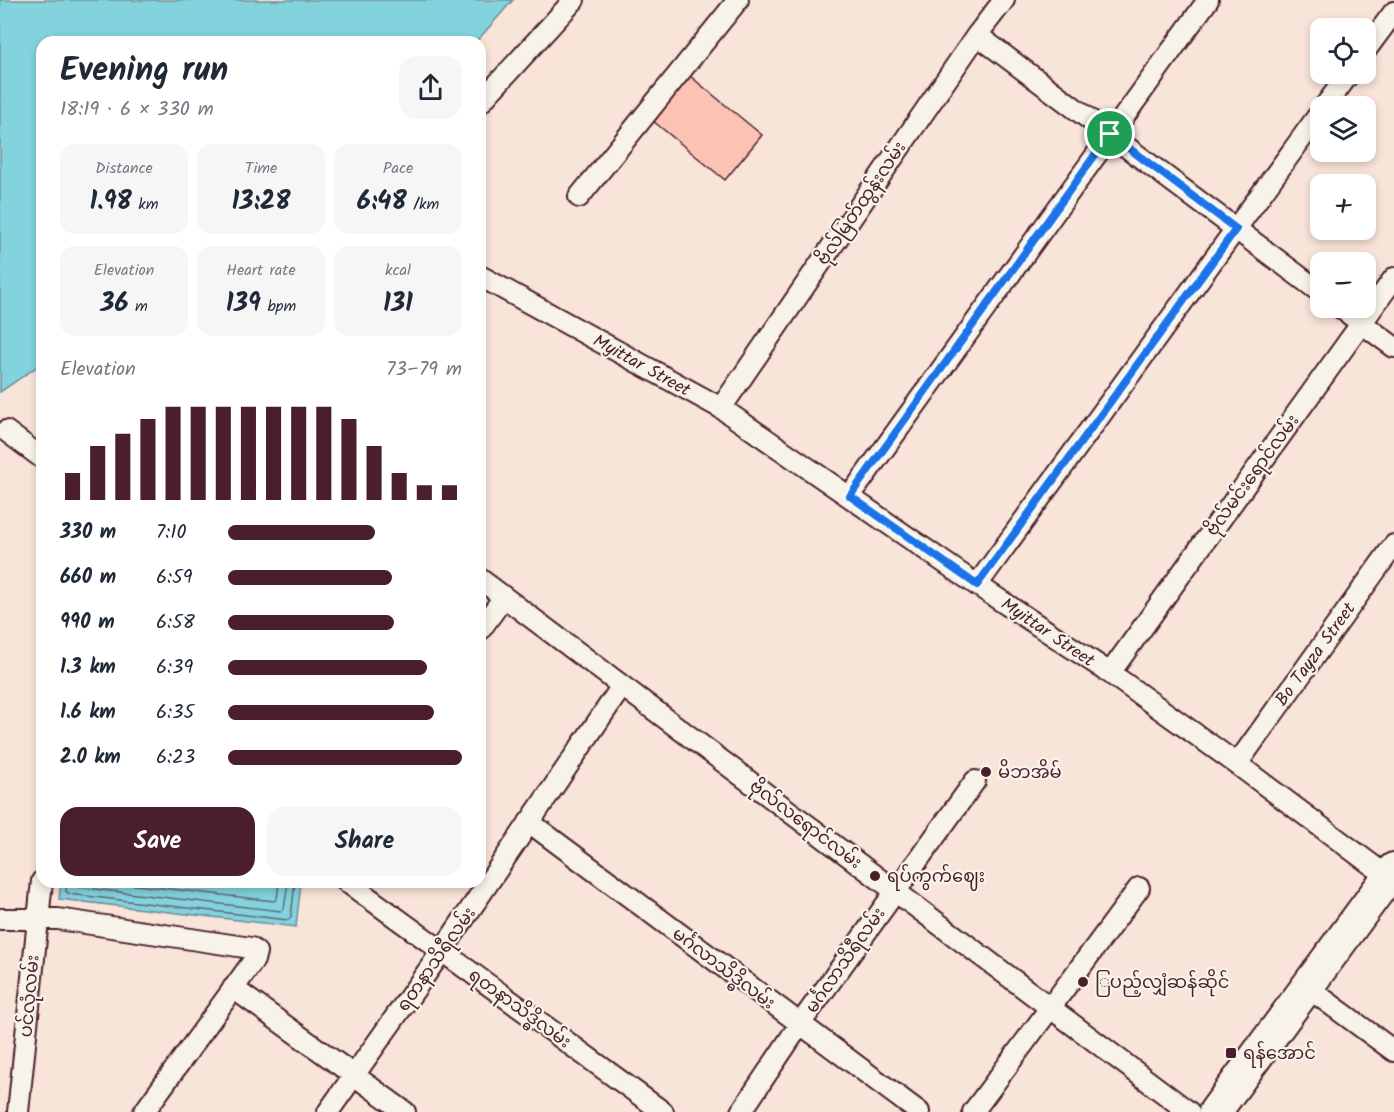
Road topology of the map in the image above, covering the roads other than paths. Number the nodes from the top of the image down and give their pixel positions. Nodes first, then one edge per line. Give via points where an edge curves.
1 (574, 0) edge
2 (738, 0) edge
3 (1004, 0) edge
4 (1208, 0) edge
5 (1394, 12) edge
6 (977, 35) junction
7 (1376, 36) edge
8 (486, 96) edge
9 (1310, 127) edge
10 (1110, 134) junction
11 (579, 198) dead end
12 (1236, 229) junction
13 (1394, 278) edge
14 (486, 279) edge
15 (1310, 284) edge
16 (1354, 318) edge
17 (1361, 323) junction
18 (1394, 347) edge
19 (721, 408) junction
20 (6, 431) dead end
21 (36, 454) edge
22 (850, 496) junction
23 (1394, 545) edge
24 (486, 584) edge
25 (977, 585) junction
26 (504, 597) junction
27 (486, 622) edge
28 (1110, 673) junction
29 (622, 686) junction
30 (1237, 764) junction
31 (975, 781) dead end
32 (529, 822) junction
33 (1391, 873) edge
34 (486, 886) edge
35 (41, 888) edge
36 (355, 888) edge
37 (484, 888) edge
38 (1139, 888) dead end
39 (894, 891) junction
40 (0, 919) edge
41 (37, 920) junction
42 (442, 951) junction
43 (1307, 987) junction
44 (233, 988) junction
45 (1051, 1009) junction
46 (800, 1024) junction
47 (1394, 1052) edge
48 (355, 1076) junction
49 (18, 1112) edge
50 (144, 1112) edge
51 (328, 1112) edge
52 (405, 1112) edge
53 (663, 1112) edge
54 (741, 1112) edge
55 (919, 1112) edge
56 (973, 1112) edge
57 (1189, 1112) edge
58 (1215, 1112) edge

1 - 8 street
2 - 11 street
3 - 6 street, ဗိုလ်မြတ်ထွန်းလမ်း
4 - 10 street
5 - 7 street
6 - 10 street
6 - 19 street, ဗိုလ်မြတ်ထွန်းလမ်း
9 - 12 street
10 - 12 street
10 - 22 street
12 - 15 street
12 - 25 street
13 - 17 street, ဗိုလ်မင်းရောင်လမ်း
14 - 19 street, Myittar Street
16 - 17 street
17 - 18 street
17 - 28 street, ဗိုလ်မင်းရောင်လမ်း
19 - 22 street, Myittar Street
20 - 21 street
22 - 25 street, Myittar Street
23 - 30 street, Bo Tayza Street
24 - 26 street, ဗိုလ်လရောင်လမ်း
25 - 28 street, Myittar Street
26 - 27 street
26 - 29 street, ဗိုလ်လရောင်လမ်း
28 - 30 street, Myittar Street
29 - 32 street, ရတနာသိရီလမ်း
29 - 39 street, ဗိုလ်လရောင်လမ်း
30 - 33 street, Myittar Street
31 - 39 street, မင်္ဂလာသိရီလမ်း
32 - 34 street, ရတနာသိရီလမ်း
32 - 46 street, မင်္ဂလာသိဒ္ဓိလမ်း
33 - 43 main road
35 - 41 street, ပင်လုံလမ်း
36 - 42 street, ရတနာသိဒ္ဓိလမ်း
37 - 42 street, ရတနာသိရီလမ်း
38 - 45 street
39 - 45 street, ဗိုလ်လရောင်လမ်း
39 - 46 street, မင်္ဂလာသိရီလမ်း
40 - 41 street
41 - 44 street via 58,919 251,948 256,952 254,960
41 - 49 street, ပင်လုံလမ်း
42 - 48 street, ရတနာသိရီလမ်း
42 - 53 street, ရတနာသိဒ္ဓိလမ်း
43 - 47 street
43 - 58 main road
44 - 48 street
44 - 50 street
45 - 56 street
45 - 57 street, ဗိုလ်လရောင်လမ်း
46 - 54 street, မင်္ဂလာသိရီလမ်း
46 - 55 street, မင်္ဂလာသိဒ္ဓိလမ်း
48 - 51 street, ရတနာသိရီလမ်း
48 - 52 street

